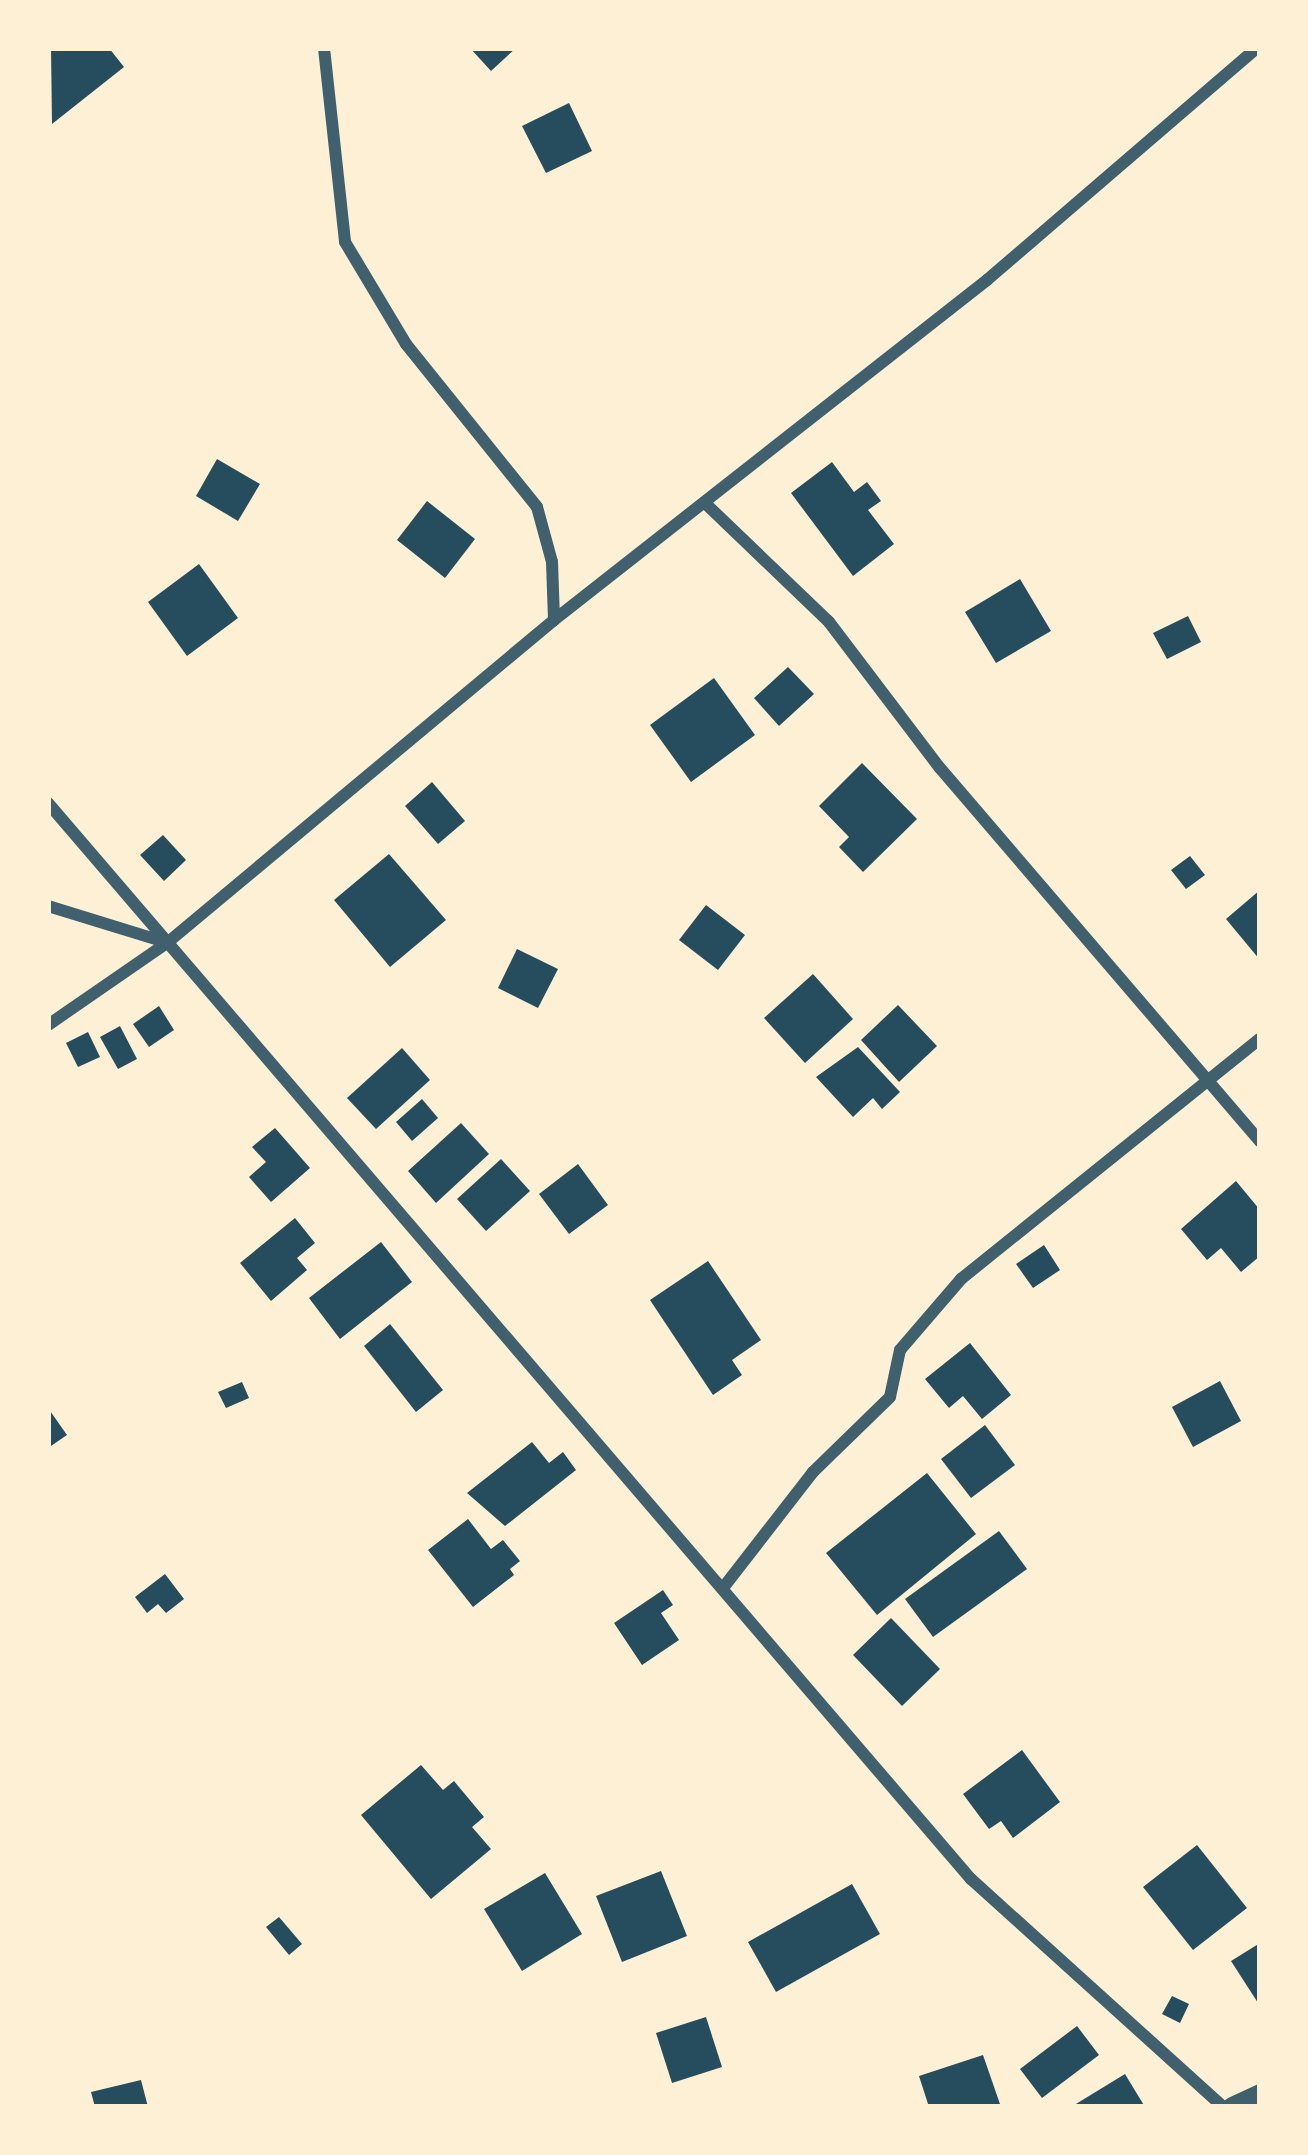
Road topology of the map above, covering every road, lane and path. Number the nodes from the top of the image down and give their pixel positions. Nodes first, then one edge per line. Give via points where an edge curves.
1 (324, 48) edge
2 (1257, 48) edge
3 (706, 504) junction
4 (554, 620) junction
5 (48, 803) edge
6 (48, 906) edge
7 (166, 943) junction
8 (48, 1025) edge
9 (1260, 1039) edge
10 (1207, 1078) junction
11 (1260, 1142) edge
12 (723, 1588) junction
13 (1260, 2094) edge
14 (1228, 2107) edge

1 - 4 street via 345,242 406,344 536,507 552,562
2 - 3 street via 987,280
3 - 4 street
3 - 10 street via 829,622 940,769
4 - 7 street
5 - 7 street
6 - 7 street
7 - 8 street
7 - 12 street
9 - 10 street
10 - 11 street
10 - 12 street via 961,1279 900,1350 890,1397 813,1472
12 - 14 street via 971,1879
13 - 14 street

